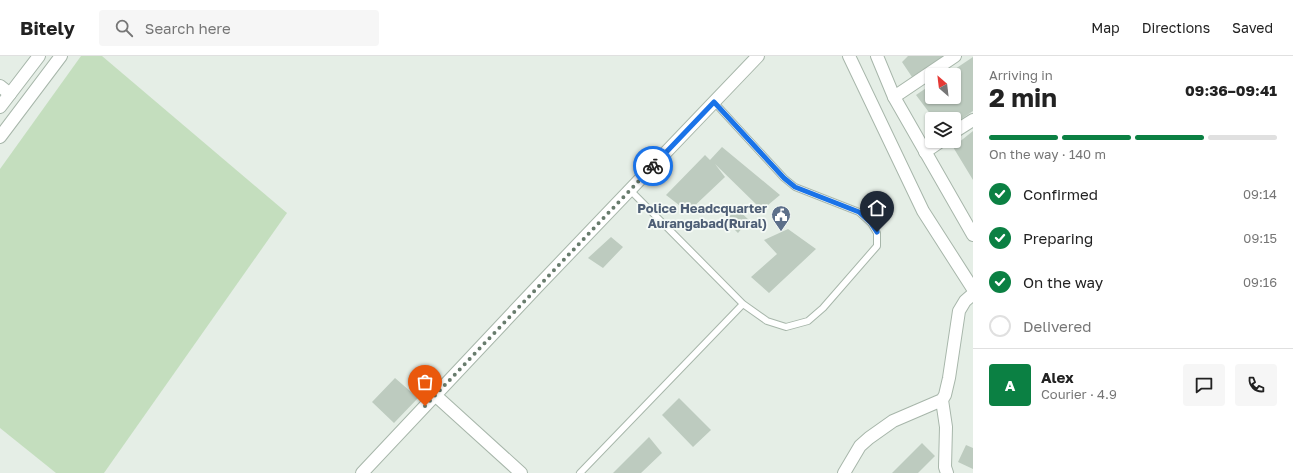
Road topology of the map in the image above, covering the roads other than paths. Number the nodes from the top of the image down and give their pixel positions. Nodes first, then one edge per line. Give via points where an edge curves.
1 (39, 56) edge
2 (61, 56) edge
3 (758, 56) edge
4 (849, 56) edge
5 (877, 56) edge
6 (955, 56) edge
7 (0, 86) edge
8 (10, 94) junction
9 (894, 98) junction
10 (714, 102) junction
11 (0, 107) edge
12 (973, 120) edge
13 (961, 128) edge
14 (0, 137) edge
15 (931, 148) edge
16 (925, 152) junction
17 (630, 190) junction
18 (973, 235) edge
19 (973, 289) edge
20 (973, 294) edge
21 (743, 304) junction
22 (435, 395) junction
23 (942, 400) junction
24 (943, 471) edge
25 (362, 473) edge
26 (521, 473) edge
27 (580, 473) edge
28 (844, 473) edge

1 - 8 street
2 - 14 street
3 - 10 street
4 - 19 street via 923,211
5 - 9 street
6 - 9 street
7 - 8 street
8 - 11 street
9 - 16 street
10 - 17 street
10 - 21 lane via 795,187 859,212 877,232 877,246 823,308 808,321 786,327 767,321
12 - 13 street
15 - 16 street
16 - 18 street
17 - 21 lane
17 - 22 street
20 - 23 street via 965,301 959,312 949,378
21 - 27 lane
22 - 25 street
22 - 26 street
23 - 24 street via 946,427
23 - 28 street via 893,421 869,438 860,446

